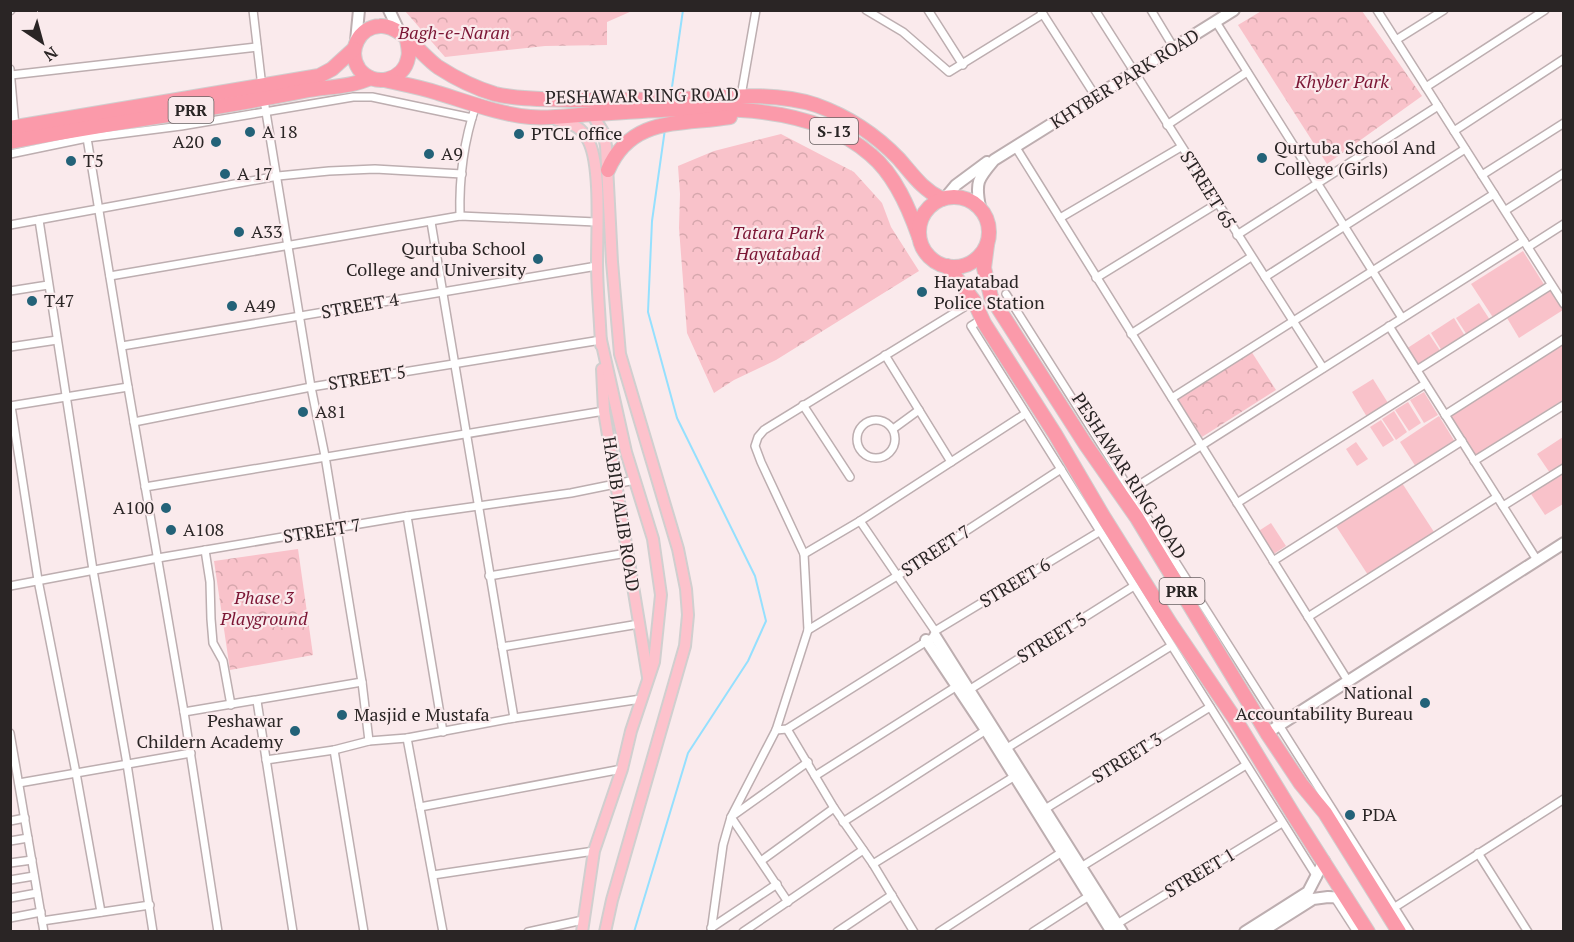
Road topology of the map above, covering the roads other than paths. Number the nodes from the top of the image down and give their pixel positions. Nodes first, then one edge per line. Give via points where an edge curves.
1 (253, 10) edge
2 (358, 10) edge
3 (389, 10) edge
4 (756, 10) edge
5 (867, 10) edge
6 (928, 10) edge
7 (1095, 10) edge
8 (1151, 10) edge
9 (1377, 10) edge
10 (1444, 10) edge
11 (1545, 10) edge
12 (1232, 11) edge
13 (1042, 12) edge
14 (1216, 22) junction
15 (404, 37) junction
16 (1396, 40) junction
17 (355, 45) junction
18 (257, 47) junction
19 (1174, 48) junction
20 (1563, 59) edge
21 (963, 65) junction
22 (10, 69) edge
23 (1247, 72) junction
24 (1134, 73) junction
25 (11, 75) edge
26 (377, 79) junction
27 (1426, 87) junction
28 (505, 96) junction
29 (741, 96) junction
30 (1096, 97) junction
31 (264, 99) junction
32 (1438, 105) junction
33 (631, 106) junction
34 (698, 110) junction
35 (474, 112) junction
36 (592, 114) junction
37 (544, 117) junction
38 (1563, 123) edge
39 (1167, 125) junction
40 (13, 128) edge
41 (1454, 131) junction
42 (87, 132) junction
43 (10, 142) edge
44 (1015, 146) junction
45 (1181, 147) junction
46 (1465, 149) junction
47 (10, 154) edge
48 (994, 160) junction
49 (608, 170) junction
50 (462, 174) junction
51 (1563, 174) edge
52 (1482, 175) junction
53 (278, 176) junction
54 (1318, 184) junction
55 (1494, 194) junction
56 (944, 198) junction
57 (1218, 203) junction
58 (99, 207) junction
59 (980, 207) junction
60 (1506, 210) junction
61 (460, 216) junction
62 (1060, 218) junction
63 (39, 220) junction
64 (431, 222) junction
65 (596, 222) junction
66 (1563, 224) edge
67 (10, 225) edge
68 (1344, 227) junction
69 (1237, 235) junction
70 (919, 237) junction
71 (1526, 244) junction
72 (987, 245) junction
73 (288, 246) junction
74 (1251, 256) junction
75 (597, 266) junction
76 (947, 266) junction
77 (1372, 271) junction
78 (110, 276) junction
79 (1265, 277) junction
80 (1096, 278) junction
81 (48, 285) junction
82 (1563, 287) edge
83 (1554, 288) junction
84 (10, 291) edge
85 (441, 293) junction
86 (1006, 294) dead end
87 (974, 301) junction
88 (1563, 304) edge
89 (300, 316) junction
90 (1402, 318) junction
91 (982, 319) junction
92 (1293, 321) junction
93 (1389, 326) junction
94 (1131, 334) junction
95 (1563, 339) edge
96 (57, 340) junction
97 (601, 340) junction
98 (122, 346) junction
99 (10, 347) edge
100 (885, 355) junction
101 (454, 363) junction
102 (623, 364) junction
103 (1323, 368) junction
104 (607, 370) junction
105 (1417, 370) junction
106 (1425, 384) junction
107 (128, 387) junction
108 (311, 387) junction
109 (66, 397) junction
110 (1172, 398) junction
111 (803, 405) junction
112 (1563, 405) edge
113 (11, 406) edge
114 (919, 410) junction
115 (604, 411) junction
116 (1025, 414) junction
117 (1445, 415) junction
118 (134, 422) junction
119 (892, 429) junction
120 (466, 433) junction
121 (1462, 441) junction
122 (1201, 446) junction
123 (325, 456) junction
124 (1474, 461) junction
125 (951, 462) junction
126 (1563, 468) edge
127 (1061, 469) junction
128 (850, 477) dead end
129 (635, 480) junction
130 (615, 485) junction
131 (145, 487) junction
132 (1126, 493) junction
133 (1497, 497) junction
134 (1237, 503) junction
135 (478, 506) junction
136 (1503, 506) junction
137 (407, 516) junction
138 (860, 521) junction
139 (336, 530) junction
140 (1099, 532) junction
141 (1563, 543) edge
142 (205, 550) junction
143 (627, 553) junction
144 (804, 554) junction
145 (158, 558) junction
146 (1537, 560) junction
147 (1273, 561) junction
148 (93, 570) junction
149 (489, 576) junction
150 (897, 576) junction
151 (38, 580) junction
152 (10, 586) edge
153 (1134, 586) junction
154 (1308, 617) junction
155 (639, 624) junction
156 (808, 630) junction
157 (932, 636) junction
158 (1171, 646) junction
159 (502, 647) junction
160 (648, 680) junction
161 (1348, 681) junction
162 (362, 682) junction
163 (957, 686) junction
164 (969, 690) junction
165 (641, 699) junction
166 (257, 701) junction
167 (231, 705) junction
168 (1210, 707) junction
169 (184, 712) junction
170 (514, 718) junction
171 (788, 729) junction
172 (1273, 729) junction
173 (776, 730) junction
174 (986, 730) junction
175 (443, 732) junction
176 (10, 733) edge
177 (408, 738) junction
178 (369, 741) junction
179 (12, 746) edge
180 (1007, 748) junction
181 (334, 750) junction
182 (191, 753) junction
183 (266, 760) junction
184 (808, 762) junction
185 (127, 764) junction
186 (1246, 765) junction
187 (622, 769) junction
188 (76, 773) junction
189 (815, 776) junction
190 (1015, 776) junction
191 (19, 783) junction
192 (1027, 788) junction
193 (1563, 799) edge
194 (420, 807) junction
195 (834, 807) junction
196 (1045, 809) junction
197 (731, 817) junction
198 (25, 818) junction
199 (10, 820) edge
200 (843, 822) junction
201 (1282, 823) junction
202 (28, 838) junction
203 (10, 841) edge
204 (863, 850) junction
205 (594, 851) junction
206 (1062, 852) junction
207 (1478, 853) junction
208 (32, 860) junction
209 (760, 861) junction
210 (1324, 861) junction
211 (10, 863) edge
212 (873, 864) junction
213 (1081, 867) junction
214 (433, 875) junction
215 (34, 876) junction
216 (1317, 877) junction
217 (10, 880) edge
218 (777, 884) junction
219 (37, 892) junction
220 (891, 895) junction
221 (1089, 896) junction
222 (10, 898) edge
223 (1341, 898) junction
224 (788, 902) junction
225 (150, 905) junction
226 (1391, 909) junction
227 (41, 912) junction
228 (100, 912) junction
229 (10, 918) edge
230 (42, 921) junction
231 (582, 926) edge
232 (1117, 929) edge
233 (711, 930) edge
234 (44, 932) edge
235 (153, 932) edge
236 (218, 932) edge
237 (293, 932) edge
238 (364, 932) edge
239 (443, 932) edge
240 (528, 932) edge
241 (605, 932) edge
242 (743, 932) edge
243 (837, 932) edge
244 (914, 932) edge
245 (939, 932) edge
246 (1033, 932) edge
247 (1245, 932) edge
248 (1261, 932) edge
249 (1357, 932) edge
250 (1368, 932) edge
251 (1399, 932) edge
252 (1410, 932) edge
253 (1528, 932) edge

1 - 18 street
2 - 17 street
3 - 15 street
4 - 29 street
5 - 21 street via 903,32 949,72
6 - 21 street
7 - 24 street, STREET 65
8 - 19 street
9 - 16 street
10 - 16 street
11 - 27 street
12 - 14 street, KHYBER PARK ROAD
13 - 21 street
13 - 30 street
14 - 19 street, KHYBER PARK ROAD
14 - 23 street
15 - 17 highway via 393,28 379,26 365,31
15 - 26 highway via 409,50 407,64 398,75
15 - 28 highway, PESHAWAR RING ROAD via 456,78
16 - 27 street
17 - 26 highway via 359,69
17 - 31 highway, PESHAWAR RING ROAD / PRR via 333,69
18 - 25 street
18 - 31 street
19 - 24 street, KHYBER PARK ROAD
20 - 41 street
22 - 25 street
23 - 39 street
23 - 54 street
24 - 30 street, KHYBER PARK ROAD
24 - 39 street, STREET 65
25 - 40 street
26 - 31 highway, PESHAWAR RING ROAD / PRR
26 - 35 highway, PESHAWAR RING ROAD / PRR via 430,91
27 - 32 street
28 - 33 highway, PESHAWAR RING ROAD
28 - 36 highway via 537,107 579,107
29 - 34 highway, PESHAWAR RING ROAD / S-13
29 - 56 highway, PESHAWAR RING ROAD / S-13 via 813,104 846,118 898,158 919,184
30 - 44 street, KHYBER PARK ROAD
31 - 35 street via 372,97
31 - 40 highway, PESHAWAR RING ROAD / PRR
31 - 42 highway, PESHAWAR RING ROAD / PRR
31 - 53 street
32 - 41 street
32 - 54 street
33 - 34 highway, PESHAWAR RING ROAD
33 - 36 highway, PESHAWAR RING ROAD / PRR
34 - 49 highway via 632,136
34 - 70 highway, PESHAWAR RING ROAD / S-13 via 791,117 834,131 872,155 907,204
35 - 37 highway, PESHAWAR RING ROAD / PRR
35 - 50 street
36 - 37 highway, PESHAWAR RING ROAD / PRR
36 - 49 main road via 605,137
37 - 65 main road, HABIB JALIB ROAD via 576,125 589,142 595,173
38 - 52 street
39 - 45 street, STREET 65
41 - 46 street
42 - 43 highway, PESHAWAR RING ROAD / PRR
42 - 47 street
42 - 58 street
44 - 48 street, KHYBER PARK ROAD
44 - 62 street
45 - 57 street, STREET 65
45 - 62 street
46 - 52 street
46 - 68 street
48 - 56 street, KHYBER PARK ROAD via 974,170
48 - 59 street via 977,182
49 - 102 main road via 612,262
50 - 53 street via 375,169
50 - 61 street
51 - 60 street
52 - 55 street
53 - 58 street
53 - 73 street
54 - 68 street
54 - 69 street
55 - 60 street
55 - 77 street
56 - 59 highway via 968,199
56 - 70 highway via 934,202 924,214
57 - 69 street, STREET 65
57 - 80 street
58 - 63 street
58 - 78 street
59 - 72 highway via 989,225
60 - 71 street
61 - 64 street
61 - 65 street
62 - 80 street
63 - 67 street
63 - 81 street
64 - 73 street
64 - 85 street
65 - 75 main road, HABIB JALIB ROAD
66 - 71 street
68 - 77 street
68 - 79 street
69 - 74 street, STREET 65
70 - 76 highway via 925,253
71 - 83 street
71 - 90 street
72 - 76 highway via 975,260 957,267
72 - 132 highway, PESHAWAR RING ROAD / PRR via 984,268 991,297
73 - 78 street
73 - 89 street
74 - 79 street, STREET 65
74 - 94 street
75 - 85 street, STREET 4
75 - 97 main road, HABIB JALIB ROAD
76 - 87 highway, PRR
77 - 90 street
77 - 92 street
78 - 98 street
79 - 92 street, STREET 65
80 - 94 street
81 - 84 street
81 - 96 street
82 - 83 street
83 - 88 street
83 - 105 street
85 - 89 street, STREET 4
85 - 101 street
86 - 132 street
87 - 91 highway, PRR
87 - 100 street
89 - 98 street, STREET 4
89 - 108 street
90 - 93 street
91 - 116 street via 971,326
91 - 210 highway, PRR via 1146,585 1236,719
92 - 103 street, STREET 65
92 - 110 street
93 - 103 street
93 - 105 street
94 - 110 street
95 - 117 street
96 - 99 street
96 - 109 street
97 - 101 street, STREET 5
97 - 104 main road
97 - 115 main road, HABIB JALIB ROAD
98 - 107 street
100 - 111 street
100 - 114 street
101 - 108 street, STREET 5
101 - 120 street
102 - 104 main road
102 - 241 main road via 678,549 688,615 685,646
103 - 122 street
104 - 129 main road
105 - 106 street
106 - 117 street
106 - 134 street
107 - 109 street
107 - 118 street
108 - 118 street, STREET 5
108 - 123 street
109 - 113 street
109 - 148 street
110 - 122 street
111 - 128 street
111 - 144 street via 764,430 755,446
112 - 124 street
113 - 151 street
114 - 119 street
114 - 125 street
115 - 120 street
115 - 130 main road, HABIB JALIB ROAD
116 - 125 street
116 - 127 street
117 - 121 street
118 - 131 street
119 - 119 street via 883,421 866,423 858,439 862,450 872,457 885,456 893,447
120 - 123 street
120 - 135 street
121 - 124 street
121 - 147 street
122 - 132 street
122 - 134 street
123 - 131 street
123 - 139 street
124 - 133 street
125 - 138 street
126 - 136 street
127 - 140 street
127 - 150 street, STREET 7
129 - 130 street, STREET 7
129 - 160 main road via 652,538 661,596 656,651
130 - 135 street, STREET 7
130 - 143 main road, HABIB JALIB ROAD
131 - 145 street
132 - 172 highway, PESHAWAR RING ROAD / PRR via 1190,604
133 - 136 street
133 - 154 street
134 - 147 street
135 - 137 street, STREET 7
135 - 149 street
136 - 146 street
137 - 139 street, STREET 7
137 - 175 street
138 - 144 street
138 - 150 street
139 - 142 street, STREET 7
139 - 162 street
140 - 153 street
140 - 157 street, STREET 6
141 - 146 street
142 - 145 street, STREET 7
142 - 167 street via 213,643 223,660
143 - 149 street
143 - 155 main road, HABIB JALIB ROAD
144 - 156 street
145 - 148 street, STREET 7
145 - 169 street
146 - 161 street
147 - 154 street
148 - 151 street, STREET 7
148 - 185 street
149 - 159 street
150 - 156 street, STREET 7
150 - 157 street
151 - 152 street, STREET 7
151 - 188 street
153 - 158 street
153 - 164 street, STREET 5
154 - 161 street
155 - 159 street
155 - 160 main road, HABIB JALIB ROAD
156 - 173 street
157 - 163 street
157 - 164 street
157 - 171 street, STREET 6
158 - 168 street
158 - 180 street
159 - 170 street
160 - 165 main road, HABIB JALIB ROAD
161 - 172 street
162 - 166 street
162 - 178 street
163 - 174 street
163 - 189 street
164 - 180 street
165 - 170 street
165 - 187 main road, HABIB JALIB ROAD
166 - 167 street
166 - 183 street
167 - 169 street
168 - 186 street
168 - 196 street, STREET 3
169 - 182 street
170 - 175 street
171 - 173 street
171 - 184 street
172 - 226 highway, PESHAWAR RING ROAD / PRR via 1301,784
173 - 197 street
174 - 190 street
174 - 200 street
175 - 177 street
176 - 179 street
177 - 178 street
177 - 194 street
178 - 181 street
179 - 191 street
180 - 192 street
181 - 183 street
181 - 238 street
182 - 185 street
182 - 236 street
183 - 237 street
184 - 189 street
184 - 197 street
185 - 188 street
185 - 225 street
186 - 201 street
186 - 213 street
187 - 194 street
187 - 205 main road, HABIB JALIB ROAD
188 - 191 street
188 - 228 street
189 - 195 street
190 - 192 street
190 - 212 street
191 - 198 street
192 - 196 street
192 - 206 street
193 - 207 street
194 - 214 street
195 - 200 street
195 - 209 street
196 - 213 street
197 - 209 street
197 - 233 street
198 - 199 street
198 - 202 street
200 - 204 street
201 - 216 street
201 - 232 street, STREET 1
202 - 203 street
202 - 208 street
204 - 212 street
204 - 224 street
205 - 214 street
205 - 231 main road, HABIB JALIB ROAD
206 - 221 street
206 - 245 street
207 - 226 street
207 - 253 street
208 - 211 street
208 - 215 street
209 - 218 street
210 - 216 street
210 - 223 highway, PRR
212 - 220 street
213 - 232 street
214 - 239 street
215 - 217 street
215 - 219 street
216 - 247 street via 1308,892
218 - 224 street
218 - 233 street
219 - 222 street
219 - 227 street
220 - 243 street
220 - 244 street
221 - 232 street
221 - 246 street
223 - 248 street via 1313,899
223 - 249 street
223 - 250 highway, PRR
224 - 242 street
225 - 228 street
225 - 235 street
226 - 251 highway, PESHAWAR RING ROAD / PRR
226 - 252 street
227 - 229 street
227 - 230 street
228 - 230 street
230 - 234 street
231 - 240 street

